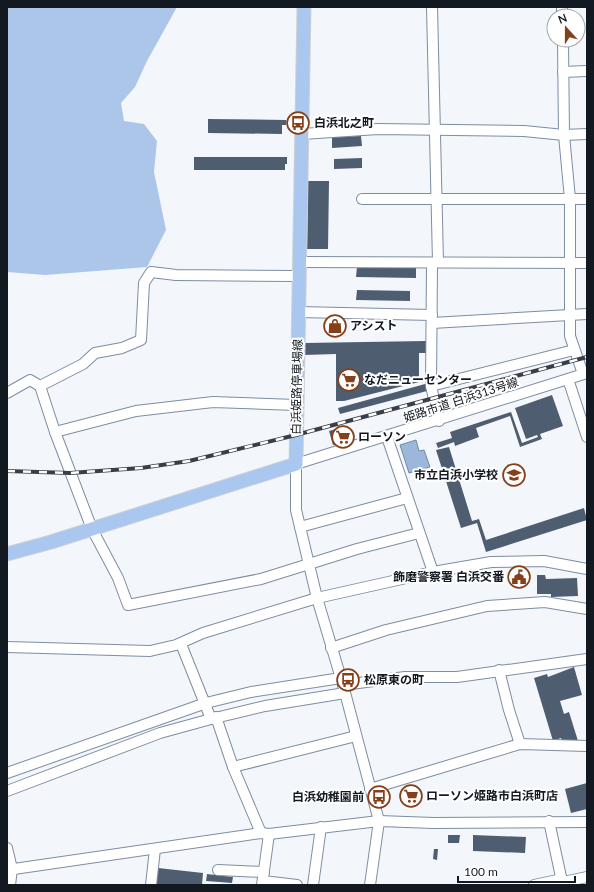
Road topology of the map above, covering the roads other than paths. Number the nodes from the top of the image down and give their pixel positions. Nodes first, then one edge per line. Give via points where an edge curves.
1 (304, 7) edge
2 (432, 7) edge
3 (562, 48) edge
4 (563, 72) junction
5 (587, 72) edge
6 (436, 130) junction
7 (302, 134) junction
8 (587, 134) edge
9 (564, 135) junction
10 (362, 199) dead end
11 (438, 199) junction
12 (570, 199) junction
13 (587, 199) edge
14 (299, 262) junction
15 (435, 263) junction
16 (570, 263) junction
17 (587, 263) edge
18 (298, 276) junction
19 (298, 312) junction
20 (587, 314) edge
21 (570, 315) junction
22 (432, 319) junction
23 (574, 350) junction
24 (585, 374) edge
25 (568, 379) junction
26 (40, 386) junction
27 (431, 386) junction
28 (7, 392) edge
29 (296, 405) junction
30 (439, 421) junction
31 (55, 432) junction
32 (387, 437) junction
33 (587, 438) edge
34 (296, 464) junction
35 (407, 498) junction
36 (300, 527) junction
37 (92, 529) junction
38 (419, 533) junction
39 (7, 554) edge
40 (309, 564) junction
41 (587, 569) edge
42 (434, 572) junction
43 (317, 598) junction
44 (587, 609) edge
45 (181, 644) junction
46 (7, 647) edge
47 (331, 648) junction
48 (587, 659) edge
49 (499, 670) junction
50 (343, 685) junction
51 (206, 703) junction
52 (214, 718) junction
53 (356, 736) junction
54 (520, 744) junction
55 (587, 746) edge
56 (36, 762) junction
57 (233, 767) junction
58 (7, 773) edge
59 (41, 778) junction
60 (370, 789) junction
61 (7, 791) edge
62 (379, 821) junction
63 (549, 821) junction
64 (587, 822) edge
65 (321, 827) junction
66 (265, 833) junction
67 (7, 848) edge
68 (155, 849) junction
69 (9, 869) edge
70 (218, 870) dead end
71 (587, 878) edge
72 (263, 879) edge
73 (562, 879) junction
74 (10, 885) edge
75 (150, 885) edge
76 (297, 885) edge
77 (313, 885) edge
78 (370, 885) edge
79 (534, 885) edge

1 - 7 main road, 白浜姫路停車場線
2 - 6 street
3 - 4 street
4 - 5 street
4 - 9 street
6 - 7 street via 378,128
6 - 9 street via 524,131
6 - 11 street
7 - 14 main road, 白浜姫路停車場線
8 - 9 street
9 - 12 street
10 - 11 street
11 - 12 street
11 - 15 street
12 - 13 street
12 - 16 street
14 - 15 street
14 - 18 main road, 白浜姫路停車場線
15 - 16 street
15 - 22 street
16 - 17 street
16 - 21 street
18 - 19 main road, 白浜姫路停車場線
18 - 26 street via 176,275 151,272 144,283 141,340 122,348 95,353 83,364
19 - 22 street
19 - 29 main road, 白浜姫路停車場線
20 - 21 street
21 - 22 street
21 - 23 street via 570,336
22 - 27 street
23 - 24 street
23 - 27 street
24 - 25 street, 姫路市道 白浜313号線
25 - 30 street, 姫路市道 白浜313号線
25 - 33 street
26 - 28 street via 30,380
26 - 31 street
27 - 30 street
29 - 31 street via 213,402 136,411
29 - 34 main road, 白浜姫路停車場線
30 - 32 street, 姫路市道 白浜313号線
31 - 37 street
32 - 34 street, 姫路市道 白浜313号線
32 - 35 street
34 - 36 street via 296,510
34 - 37 main road
35 - 36 street
35 - 38 street
36 - 40 street
37 - 39 main road
37 - 40 street via 118,578 128,604 261,579
38 - 40 street
38 - 42 street
40 - 43 street
41 - 42 street via 544,561 490,562
42 - 43 street
43 - 45 street via 203,633
43 - 47 street
44 - 47 street via 545,602 487,606 386,630
45 - 46 street via 150,651
45 - 51 street
47 - 50 street
48 - 49 street
49 - 50 street via 457,677 405,677
49 - 54 street
50 - 51 street via 251,692
50 - 52 street
50 - 53 street
51 - 52 street
51 - 56 street
52 - 57 street
52 - 59 street via 160,733
53 - 57 street
53 - 60 street
54 - 55 street
54 - 60 street
56 - 58 street
56 - 59 street
57 - 66 street
59 - 61 street
60 - 62 street
62 - 63 street
62 - 65 street
62 - 78 street
63 - 64 street
63 - 73 street
65 - 66 street
65 - 77 street
66 - 68 street
66 - 72 street
67 - 69 street
68 - 69 street
68 - 75 street
69 - 74 street
70 - 72 street
71 - 73 street via 568,882 563,882
72 - 76 street
73 - 79 street

